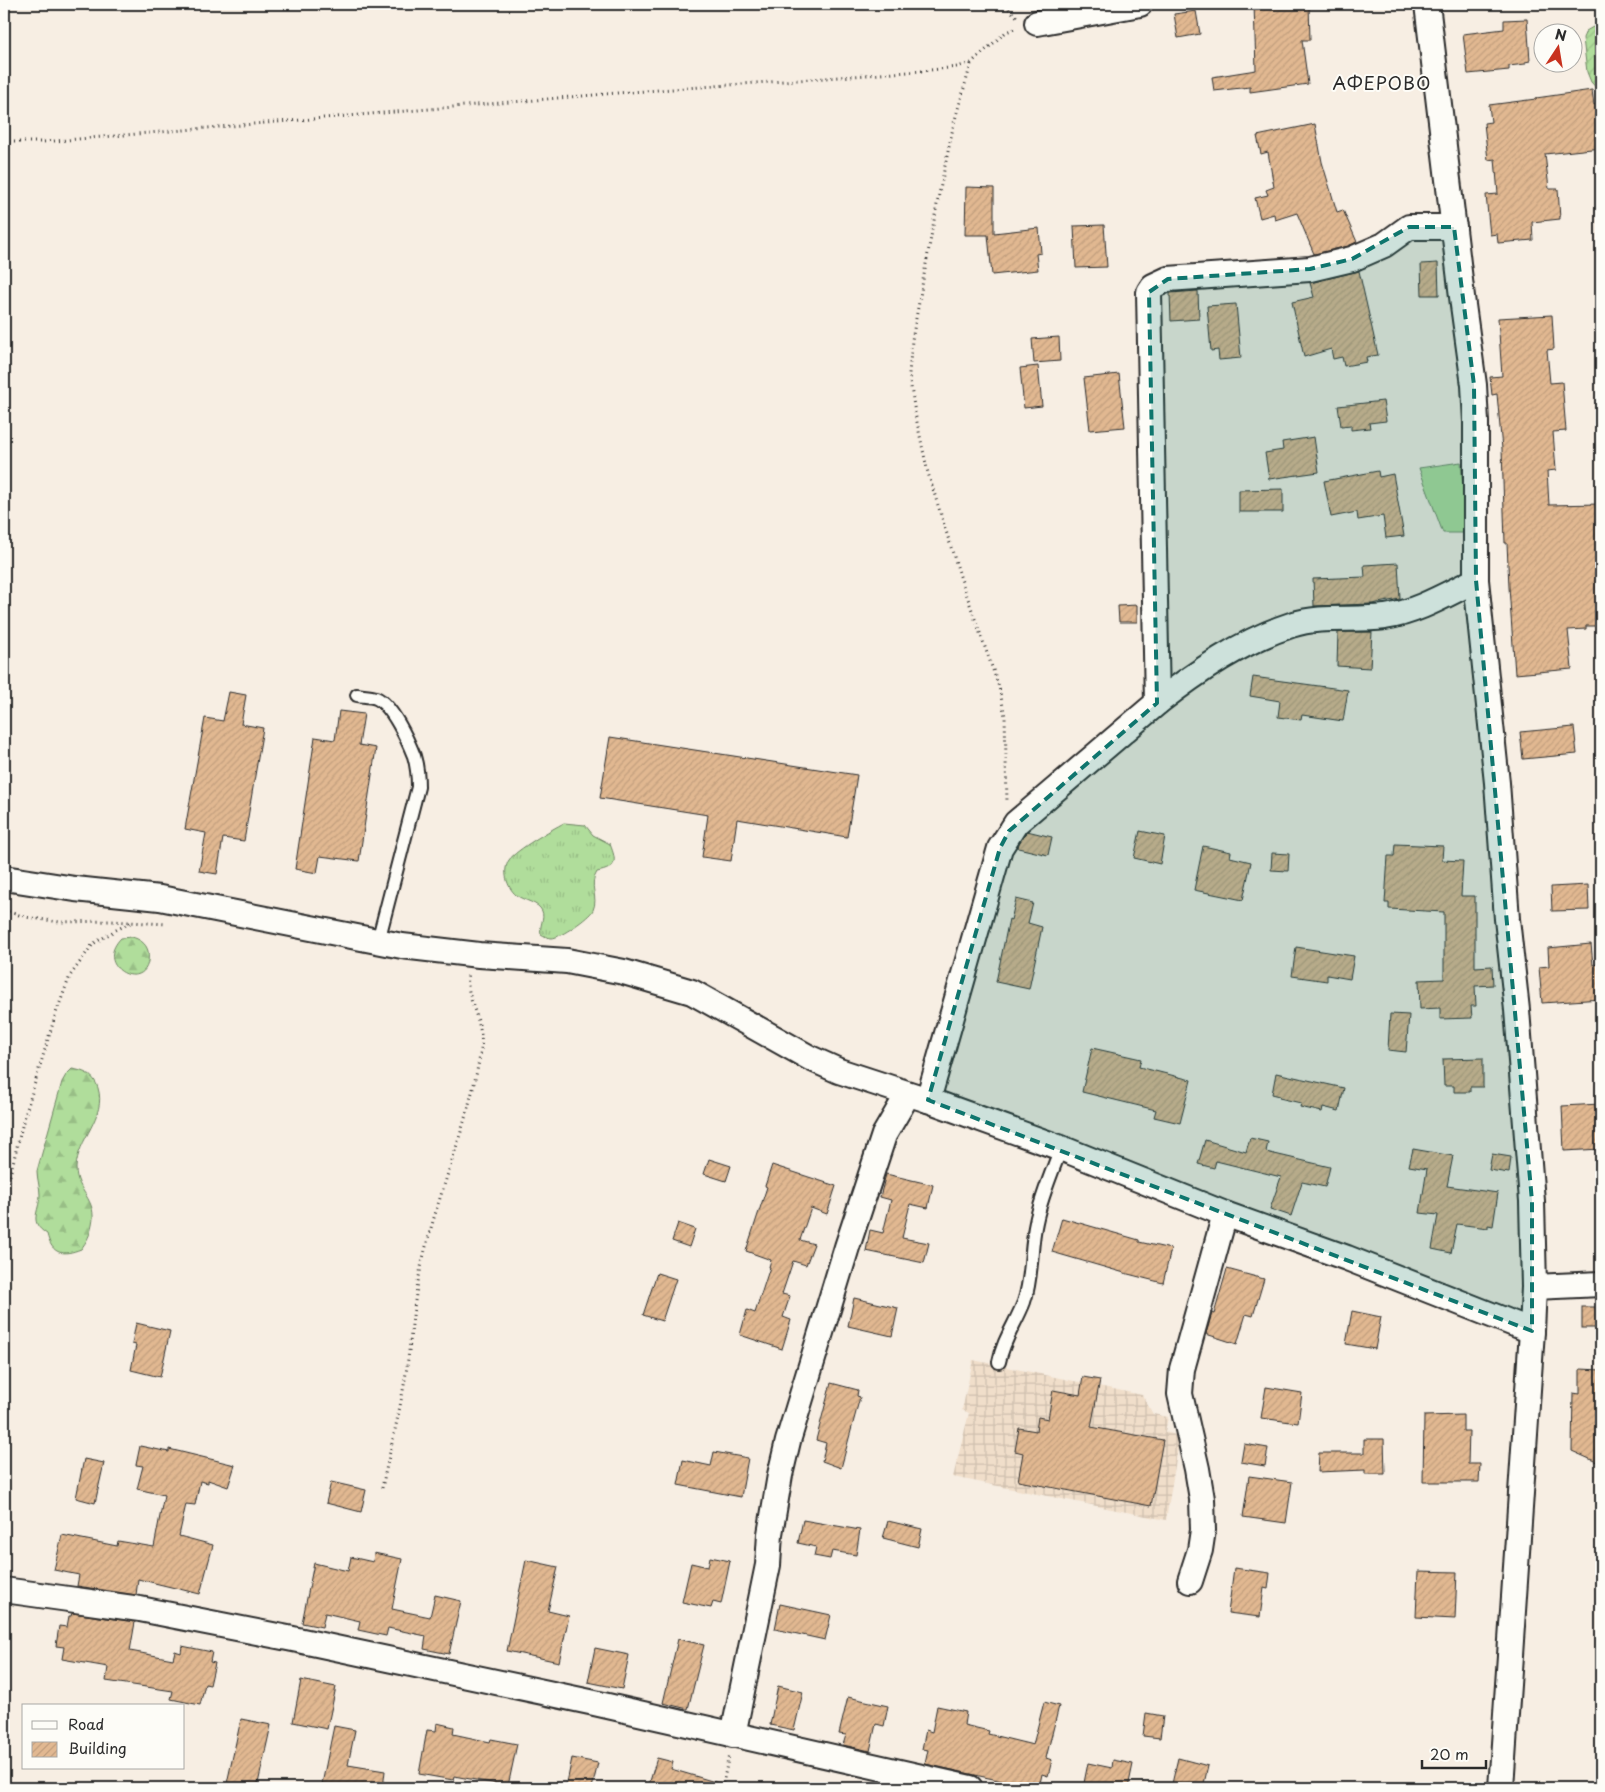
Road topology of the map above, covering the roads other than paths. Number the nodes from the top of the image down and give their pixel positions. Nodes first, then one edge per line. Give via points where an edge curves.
1 (1140, 4) edge
2 (1427, 4) edge
3 (1037, 23) road end
4 (1454, 227) junction
5 (1476, 580) junction
6 (357, 695) dead end
7 (1157, 703) junction
8 (4, 878) edge
9 (378, 941) junction
10 (918, 1097) junction
11 (1061, 1148) junction
12 (1225, 1214) junction
13 (1601, 1284) edge
14 (1534, 1287) junction
15 (1532, 1331) junction
16 (999, 1362) dead end
17 (1190, 1581) dead end
18 (4, 1590) edge
19 (733, 1735) junction
20 (970, 1788) edge
21 (1501, 1788) edge

1 - 3 street
2 - 4 street
4 - 5 street via 1474,385
4 - 7 street via 1409,227 1384,244 1352,259 1310,269 1168,279 1153,286 1149,292
5 - 7 street via 1404,613 1320,619 1278,630 1192,676
5 - 14 street via 1519,1038 1532,1202
6 - 9 lane via 376,698 398,722 414,756 418,774 418,787
7 - 10 street via 1009,831 1000,848
8 - 9 street via 75,890 160,898
9 - 10 street via 479,955 567,961 624,972 692,992 810,1058
10 - 11 street
10 - 19 street via 884,1135 788,1441 770,1534 768,1566
11 - 12 street
11 - 16 lane via 1036,1220 1024,1302
12 - 15 street
12 - 17 street via 1182,1369 1180,1394 1202,1499 1203,1530
13 - 14 street
14 - 15 street
15 - 21 street
18 - 19 street via 140,1609 543,1692
19 - 20 street

